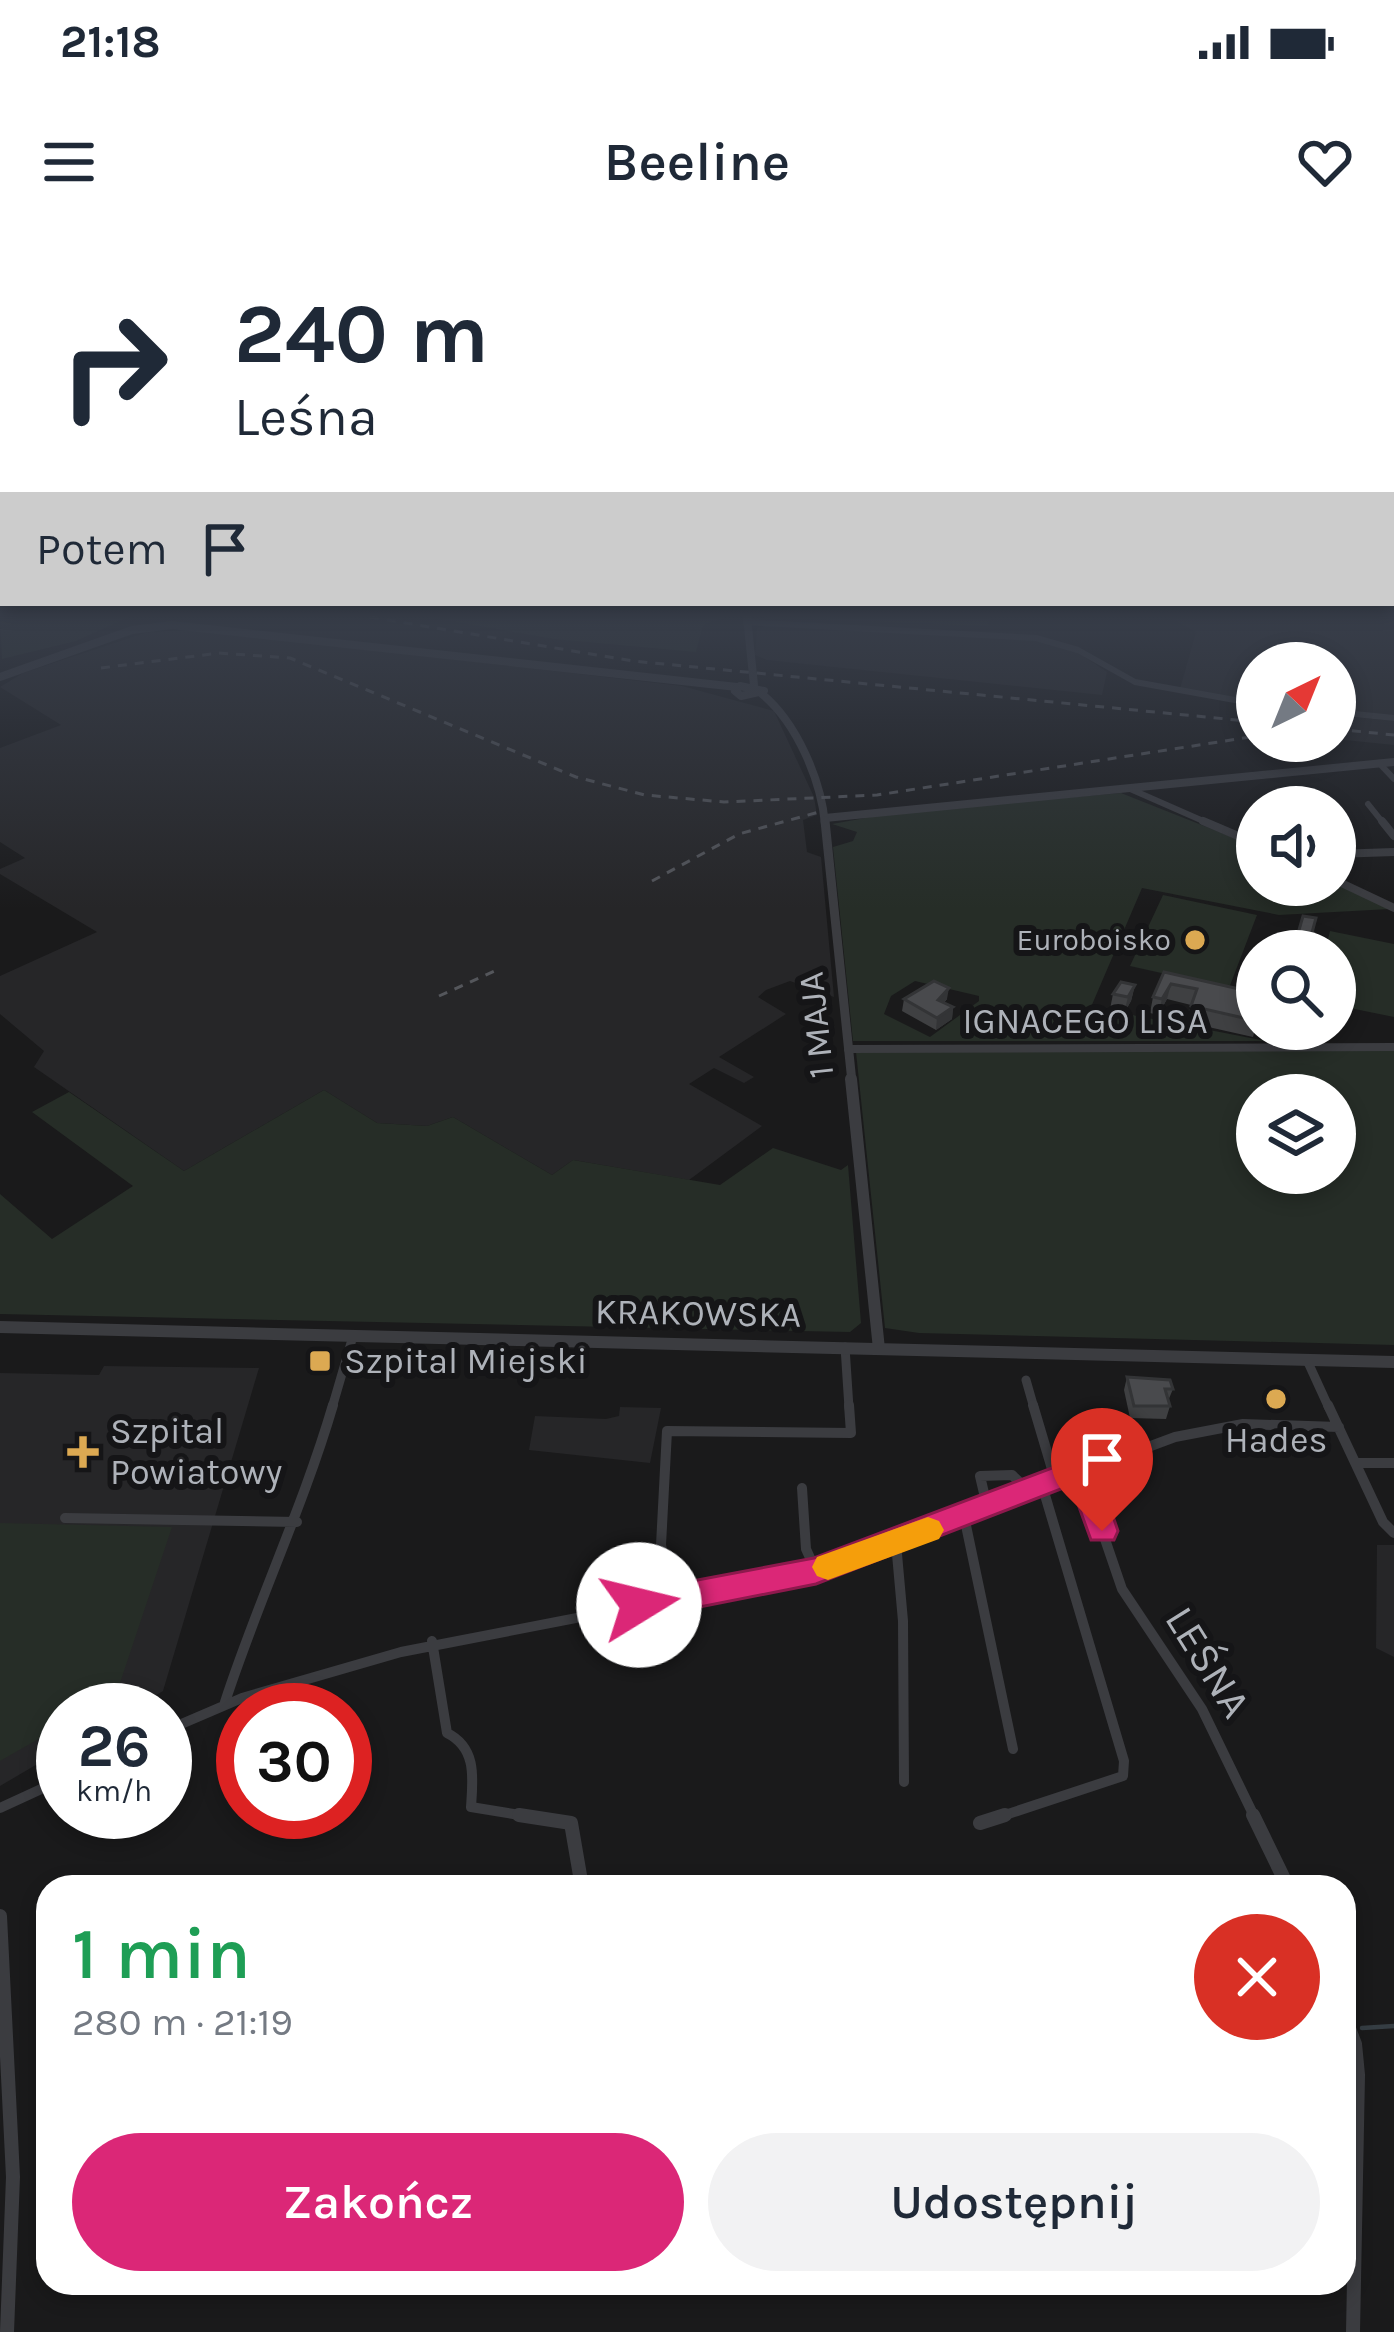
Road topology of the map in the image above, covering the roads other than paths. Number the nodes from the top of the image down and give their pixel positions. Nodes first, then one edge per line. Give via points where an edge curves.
1 (782, 715) edge
2 (1361, 715) edge
3 (1394, 718) edge
4 (1394, 761) edge
5 (1379, 763) junction
6 (1394, 779) edge
7 (1128, 788) junction
8 (1368, 804) dead end
9 (825, 818) junction
10 (1236, 835) edge
11 (1394, 836) edge
12 (1394, 852) edge
13 (1356, 853) edge
14 (1356, 890) edge
15 (1394, 908) edge
16 (1394, 1047) edge
17 (848, 1049) junction
18 (0, 1327) edge
19 (353, 1336) junction
20 (845, 1347) junction
21 (879, 1348) junction
22 (1306, 1360) junction
23 (1394, 1362) edge
24 (1025, 1380) dead end
25 (1339, 1427) junction
26 (1358, 1463) junction
27 (1394, 1463) edge
28 (1081, 1469) junction
29 (1055, 1479) junction
30 (1035, 1487) junction
31 (802, 1488) dead end
32 (987, 1507) junction
33 (964, 1516) junction
34 (65, 1518) dead end
35 (297, 1522) junction
36 (1394, 1533) edge
37 (896, 1543) junction
38 (816, 1571) junction
39 (673, 1600) junction
40 (432, 1641) junction
41 (231, 1683) edge
42 (289, 1683) edge
43 (1013, 1749) dead end
44 (904, 1782) dead end
45 (36, 1791) edge
46 (0, 1808) edge
47 (980, 1823) dead end
48 (580, 1875) edge
49 (1282, 1875) edge
50 (0, 1916) edge
51 (1356, 2057) edge
52 (1356, 2226) edge
53 (1354, 2295) edge
54 (7, 2332) edge
55 (1353, 2332) edge

1 - 9 street, 1 MAJA
2 - 3 street
4 - 5 street
5 - 6 street
5 - 7 street
7 - 9 street
7 - 10 street
8 - 11 street
9 - 17 street, 1 MAJA
12 - 13 street
14 - 15 street
16 - 17 street, IGNACEGO LISA
17 - 21 street, 1 MAJA
18 - 19 street, KRAKOWSKA
19 - 20 street, KRAKOWSKA
19 - 35 street
20 - 21 street, KRAKOWSKA
20 - 39 street via 851,1433 667,1431 661,1545
21 - 22 street, KRAKOWSKA
22 - 23 street, KRAKOWSKA
22 - 25 street
24 - 29 street
25 - 26 street
25 - 28 street via 1234,1425
26 - 27 street
26 - 36 street
28 - 29 street
28 - 49 street, LEŚNA via 1122,1589 1202,1708
29 - 30 street
30 - 32 street
30 - 32 street via 1012,1475 980,1476
30 - 47 street via 1124,1776
31 - 38 street via 806,1549
32 - 33 street
33 - 37 street
33 - 43 street
34 - 35 street
35 - 41 street via 263,1587
37 - 38 street
37 - 44 street
38 - 39 street
39 - 40 street
40 - 42 street
40 - 48 street via 447,1733 470,1756 471,1807 571,1823
45 - 46 street
50 - 54 street via 13,2177
51 - 52 street
53 - 55 street

